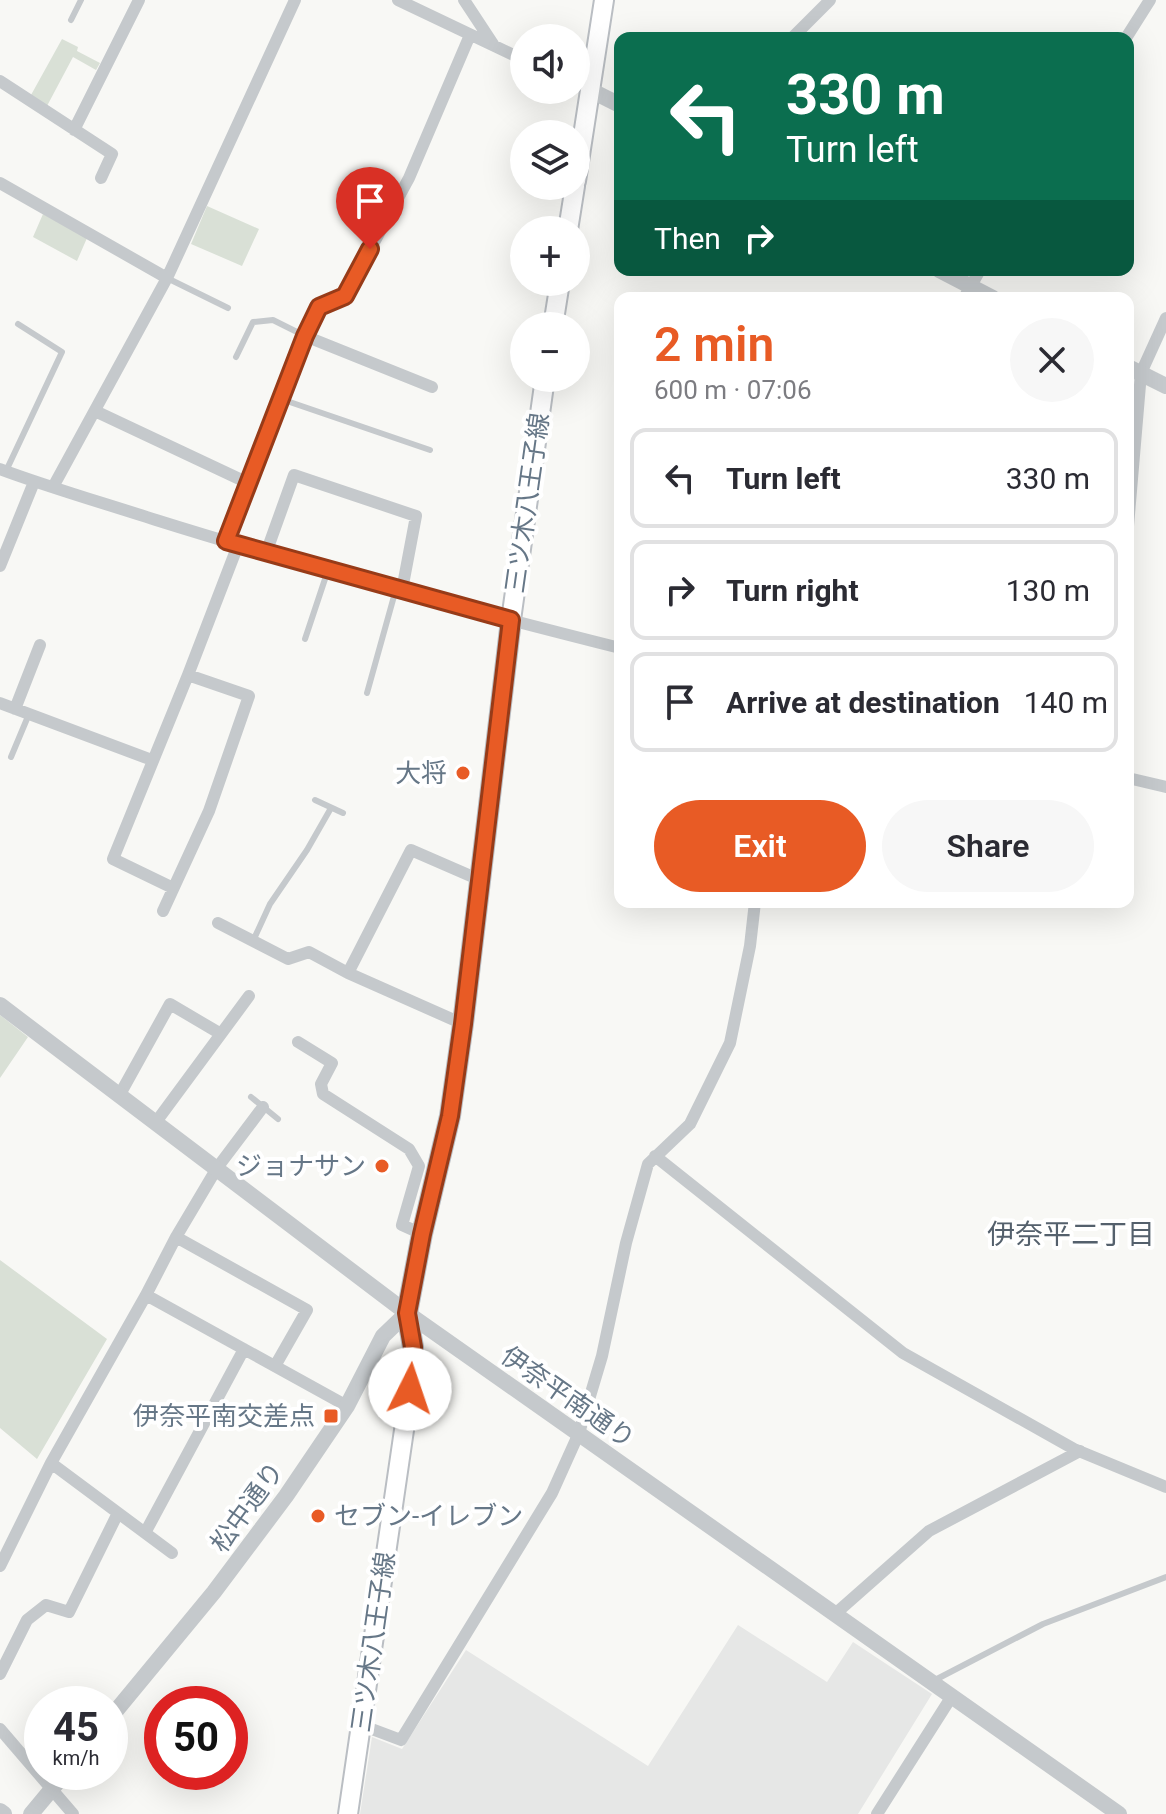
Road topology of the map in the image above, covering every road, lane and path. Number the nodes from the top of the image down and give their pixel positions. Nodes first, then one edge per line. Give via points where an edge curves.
1 (81, 0) edge
2 (139, 0) edge
3 (295, 0) edge
4 (398, 0) edge
5 (464, 0) edge
6 (604, 0) edge
7 (830, 0) edge
8 (1150, 0) edge
9 (71, 20) dead end
10 (798, 32) edge
11 (1130, 32) edge
12 (470, 35) junction
13 (495, 47) junction
14 (510, 54) edge
15 (590, 58) edge
16 (0, 81) edge
17 (590, 90) edge
18 (614, 102) edge
19 (74, 130) junction
20 (101, 178) dead end
21 (0, 183) edge
22 (947, 276) edge
23 (167, 278) junction
24 (967, 292) edge
25 (228, 308) dead end
26 (1166, 318) edge
27 (18, 324) dead end
28 (305, 336) junction
29 (236, 357) dead end
30 (1134, 370) edge
31 (1166, 386) edge
32 (432, 387) dead end
33 (543, 392) edge
34 (281, 399) junction
35 (95, 411) junction
36 (430, 450) dead end
37 (3, 470) edge
38 (34, 482) junction
39 (248, 483) junction
40 (53, 487) junction
41 (232, 543) junction
42 (266, 553) junction
43 (0, 566) edge
44 (328, 570) junction
45 (399, 590) junction
46 (511, 620) junction
47 (305, 639) dead end
48 (40, 645) dead end
49 (614, 646) edge
50 (188, 675) junction
51 (367, 693) dead end
52 (0, 703) edge
53 (15, 709) junction
54 (29, 714) junction
55 (11, 757) dead end
56 (152, 760) junction
57 (1134, 779) edge
58 (1166, 787) edge
59 (315, 800) dead end
60 (331, 808) junction
61 (343, 813) dead end
62 (480, 880) junction
63 (173, 888) junction
64 (754, 908) edge
65 (163, 911) dead end
66 (218, 923) dead end
67 (253, 941) junction
68 (348, 973) junction
69 (249, 996) dead end
70 (0, 1005) edge
71 (463, 1024) junction
72 (221, 1034) junction
73 (298, 1042) dead end
74 (119, 1096) junction
75 (251, 1097) dead end
76 (263, 1107) junction
77 (278, 1119) dead end
78 (156, 1122) junction
79 (655, 1156) junction
80 (217, 1168) junction
81 (422, 1234) junction
82 (176, 1237) junction
83 (146, 1295) junction
84 (407, 1313) junction
85 (244, 1349) junction
86 (275, 1366) junction
87 (347, 1406) junction
88 (579, 1433) junction
89 (1080, 1451) junction
90 (51, 1463) junction
91 (1166, 1487) edge
92 (118, 1513) junction
93 (145, 1533) junction
94 (172, 1553) dead end
95 (0, 1566) edge
96 (1166, 1577) edge
97 (835, 1614) junction
98 (0, 1674) edge
99 (932, 1682) junction
100 (128, 1696) edge
101 (952, 1696) junction
102 (361, 1725) junction
103 (0, 1729) edge
104 (24, 1758) edge
105 (51, 1790) joint
106 (31, 1814) edge
107 (73, 1814) edge
108 (348, 1814) edge
109 (877, 1814) edge
110 (1119, 1814) edge

1 - 9 lane
2 - 19 street
3 - 23 street
4 - 12 street
5 - 13 street
6 - 15 main road
7 - 10 street
8 - 11 street
12 - 13 street
12 - 28 street via 409,178 345,296 319,307
13 - 14 street
16 - 19 street
17 - 18 street
19 - 20 street via 112,154
21 - 23 street
22 - 24 street
23 - 25 lane
23 - 35 street
26 - 30 street
27 - 37 lane via 62,352
28 - 29 lane via 273,320 253,322
28 - 32 street
28 - 34 street
30 - 31 street
33 - 46 main road, 三ツ木八王子線
34 - 36 lane
34 - 39 street
35 - 39 street
35 - 40 street
37 - 38 street
38 - 40 street
38 - 43 street
39 - 41 street
40 - 41 street
41 - 42 street
41 - 50 street
42 - 44 street
42 - 45 street via 294,475 416,516
44 - 45 street
44 - 47 lane
45 - 46 street
45 - 51 lane
46 - 49 street
46 - 62 main road, 三ツ木八王子線
48 - 53 street
50 - 56 street
50 - 63 street via 249,696 209,811
52 - 53 street
53 - 54 street
54 - 55 lane
54 - 56 street
56 - 63 street via 113,859
57 - 58 street
59 - 60 lane
60 - 61 lane
60 - 67 lane via 270,904
62 - 68 street via 411,850
62 - 71 main road, 三ツ木八王子線
63 - 65 street
64 - 79 street via 730,1043 690,1124
66 - 67 street
67 - 68 street via 288,959 309,952
68 - 71 street
69 - 72 street
70 - 74 street, 伊奈平南通り
71 - 81 main road, 三ツ木八王子線 via 450,1116
72 - 74 street via 170,1004
72 - 78 street
73 - 81 street via 332,1063 321,1084 323,1094 409,1149 419,1166 402,1225
74 - 78 street, 伊奈平南通り
75 - 76 lane
76 - 77 lane
76 - 80 street
78 - 80 street, 伊奈平南通り
79 - 88 street via 648,1164 626,1243
79 - 89 street via 903,1353
80 - 82 street
80 - 84 street, 伊奈平南通り
81 - 84 main road, 三ツ木八王子線
82 - 83 street
82 - 86 street via 307,1310
83 - 85 street
83 - 90 street
84 - 87 street, 松中通り via 383,1336
84 - 88 street, 伊奈平南通り
84 - 102 main road, 三ツ木八王子線 via 413,1347 410,1389
85 - 86 street
85 - 93 street
86 - 87 street
87 - 100 street, 松中通り via 214,1592
88 - 97 street, 伊奈平南通り
88 - 102 street via 552,1493 401,1740
89 - 91 street
89 - 97 street via 929,1531
90 - 92 street
90 - 95 street
92 - 93 street
92 - 98 street via 69,1612 46,1605 27,1620
93 - 94 street
96 - 99 lane via 1043,1624
97 - 99 street, 伊奈平南通り
99 - 101 street, 伊奈平南通り
101 - 109 street
101 - 110 street, 伊奈平南通り
102 - 108 main road, 三ツ木八王子線
103 - 104 street
105 - 106 street
105 - 107 street

